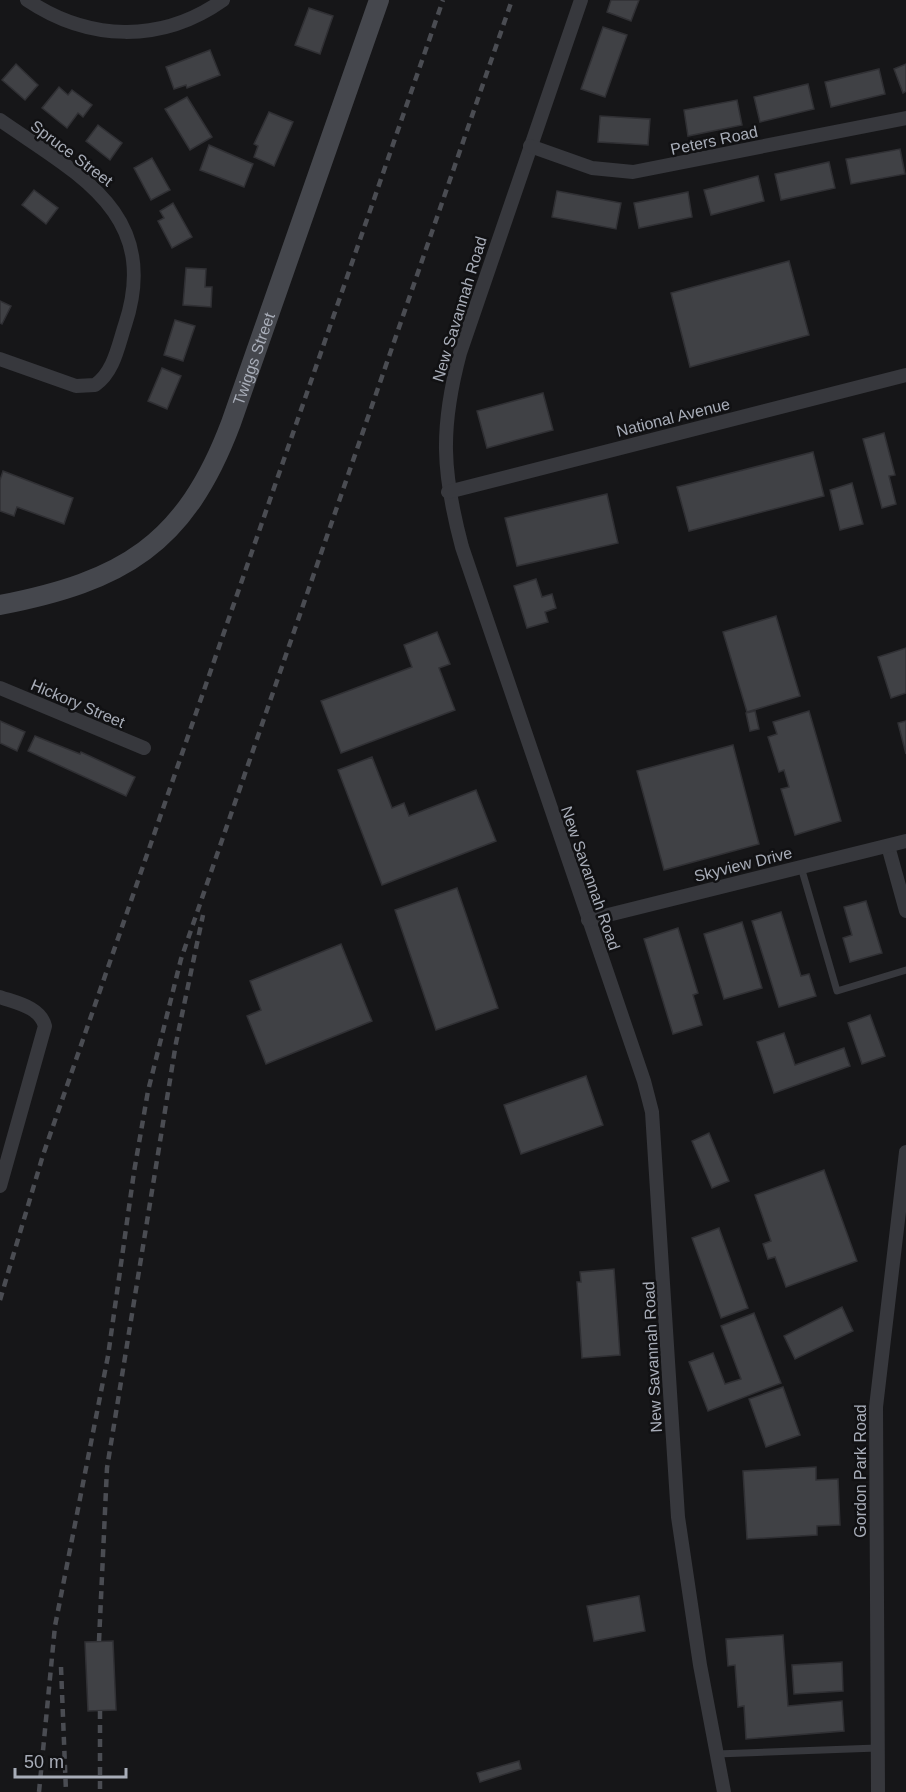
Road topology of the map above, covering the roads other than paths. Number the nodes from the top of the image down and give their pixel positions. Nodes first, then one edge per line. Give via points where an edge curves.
1 (27, 0) edge
2 (223, 0) edge
3 (379, 0) edge
4 (581, 0) edge
5 (906, 118) edge
6 (0, 120) edge
7 (530, 146) junction
8 (0, 359) edge
9 (906, 375) edge
10 (448, 492) junction
11 (0, 605) edge
12 (0, 688) edge
13 (144, 748) dead end
14 (906, 841) edge
15 (888, 846) junction
16 (801, 867) junction
17 (906, 911) edge
18 (588, 920) junction
19 (906, 970) edge
20 (0, 997) edge
21 (906, 1152) edge
22 (0, 1186) edge
23 (878, 1748) junction
24 (717, 1754) junction
25 (724, 1792) edge
26 (878, 1792) edge

1 - 2 street via 61,20 115,34 148,32 180,22
3 - 11 main road, Twiggs Street via 231,423 215,465 196,497 162,536 113,571 63,591
4 - 7 street, New Savannah Road
5 - 7 street, Peters Road via 633,172 592,168
6 - 8 street, Spruce Street via 96,189 112,207 126,234 133,265 132,299 110,368 95,385 76,386
7 - 10 street, New Savannah Road via 452,382 445,429
9 - 10 street, National Avenue
10 - 18 street, New Savannah Road via 462,547
12 - 13 street, Hickory Street
14 - 15 street, Skyview Drive
15 - 16 street, Skyview Drive
15 - 17 street
16 - 18 street, Skyview Drive
16 - 19 lane via 837,992
18 - 24 street, New Savannah Road via 652,1112 679,1526
20 - 22 street via 42,1016 45,1033
21 - 23 street, Gordon Park Road via 876,1407
23 - 24 lane
23 - 26 street, Gordon Park Road
24 - 25 street, New Savannah Road

